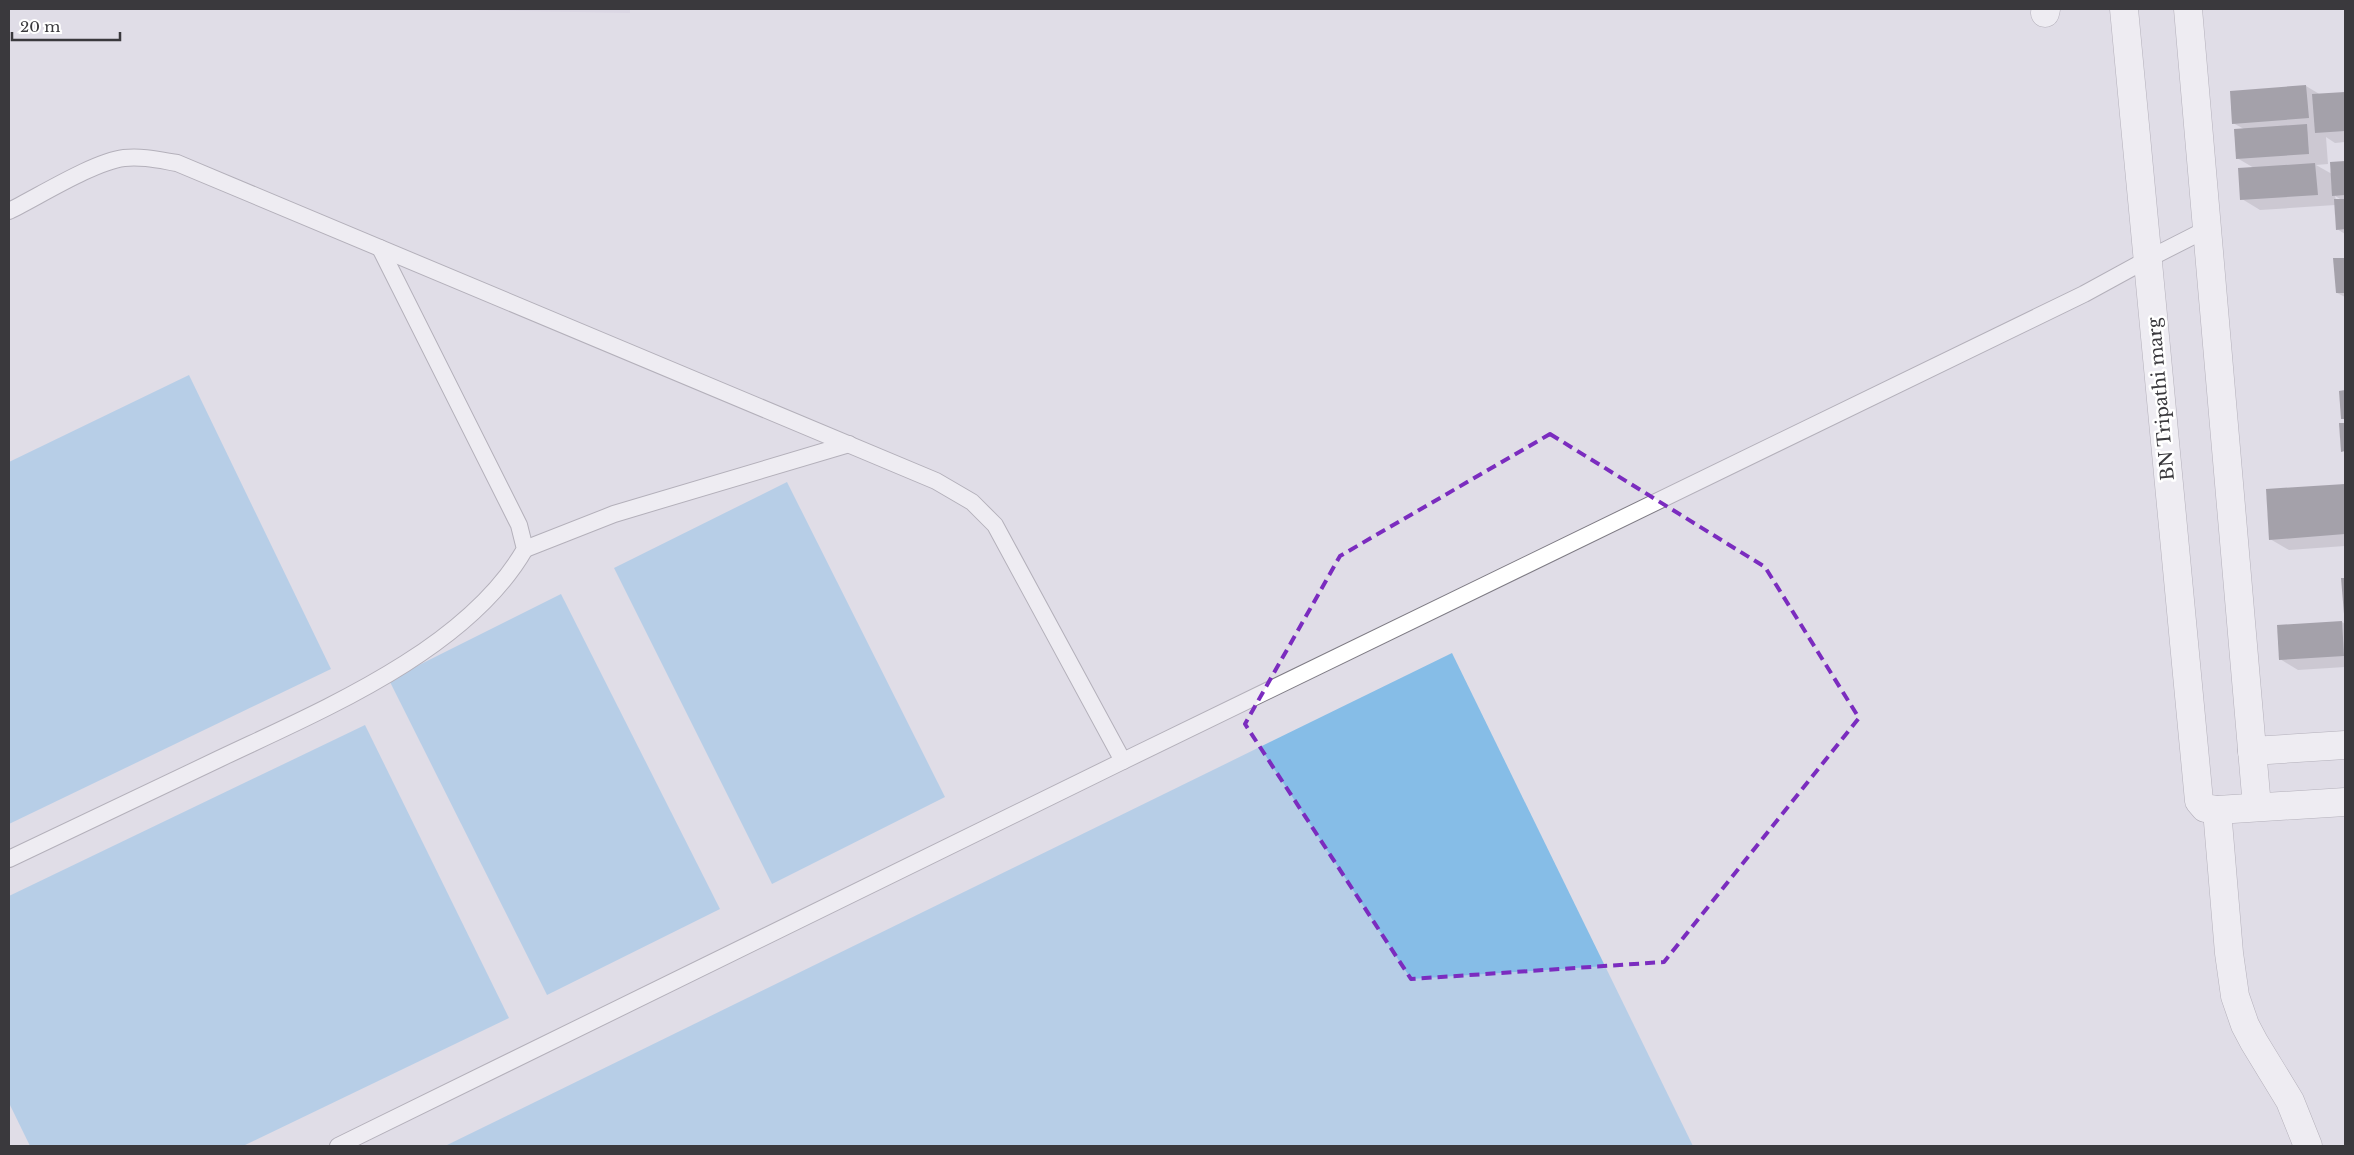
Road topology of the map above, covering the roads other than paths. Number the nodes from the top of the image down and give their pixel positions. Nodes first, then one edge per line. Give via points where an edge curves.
1 (2124, 9) edge
2 (2188, 9) edge
3 (9, 212) edge
4 (2207, 230) junction
5 (380, 248) junction
6 (2148, 258) junction
7 (848, 444) junction
8 (525, 549) junction
9 (2345, 745) edge
10 (2252, 751) junction
11 (1123, 761) junction
12 (2345, 802) edge
13 (2257, 807) junction
14 (2217, 810) junction
15 (9, 859) edge
16 (338, 1146) edge
17 (2308, 1146) edge

1 - 6 street, BN Tripathi marg
2 - 4 street
3 - 5 lane via 95,167 122,158 150,158 177,163
4 - 6 lane
4 - 10 street
5 - 7 lane
5 - 8 lane via 519,525
6 - 11 lane via 2084,294
6 - 14 street, BN Tripathi marg via 2196,790 2205,808
7 - 8 lane via 614,514
7 - 11 lane via 936,481 972,502 995,525
8 - 15 lane via 513,569 457,626 349,698
9 - 10 street
10 - 13 street
11 - 16 lane
12 - 13 street
13 - 14 street
14 - 17 street via 2229,953 2236,996 2245,1025 2290,1101

